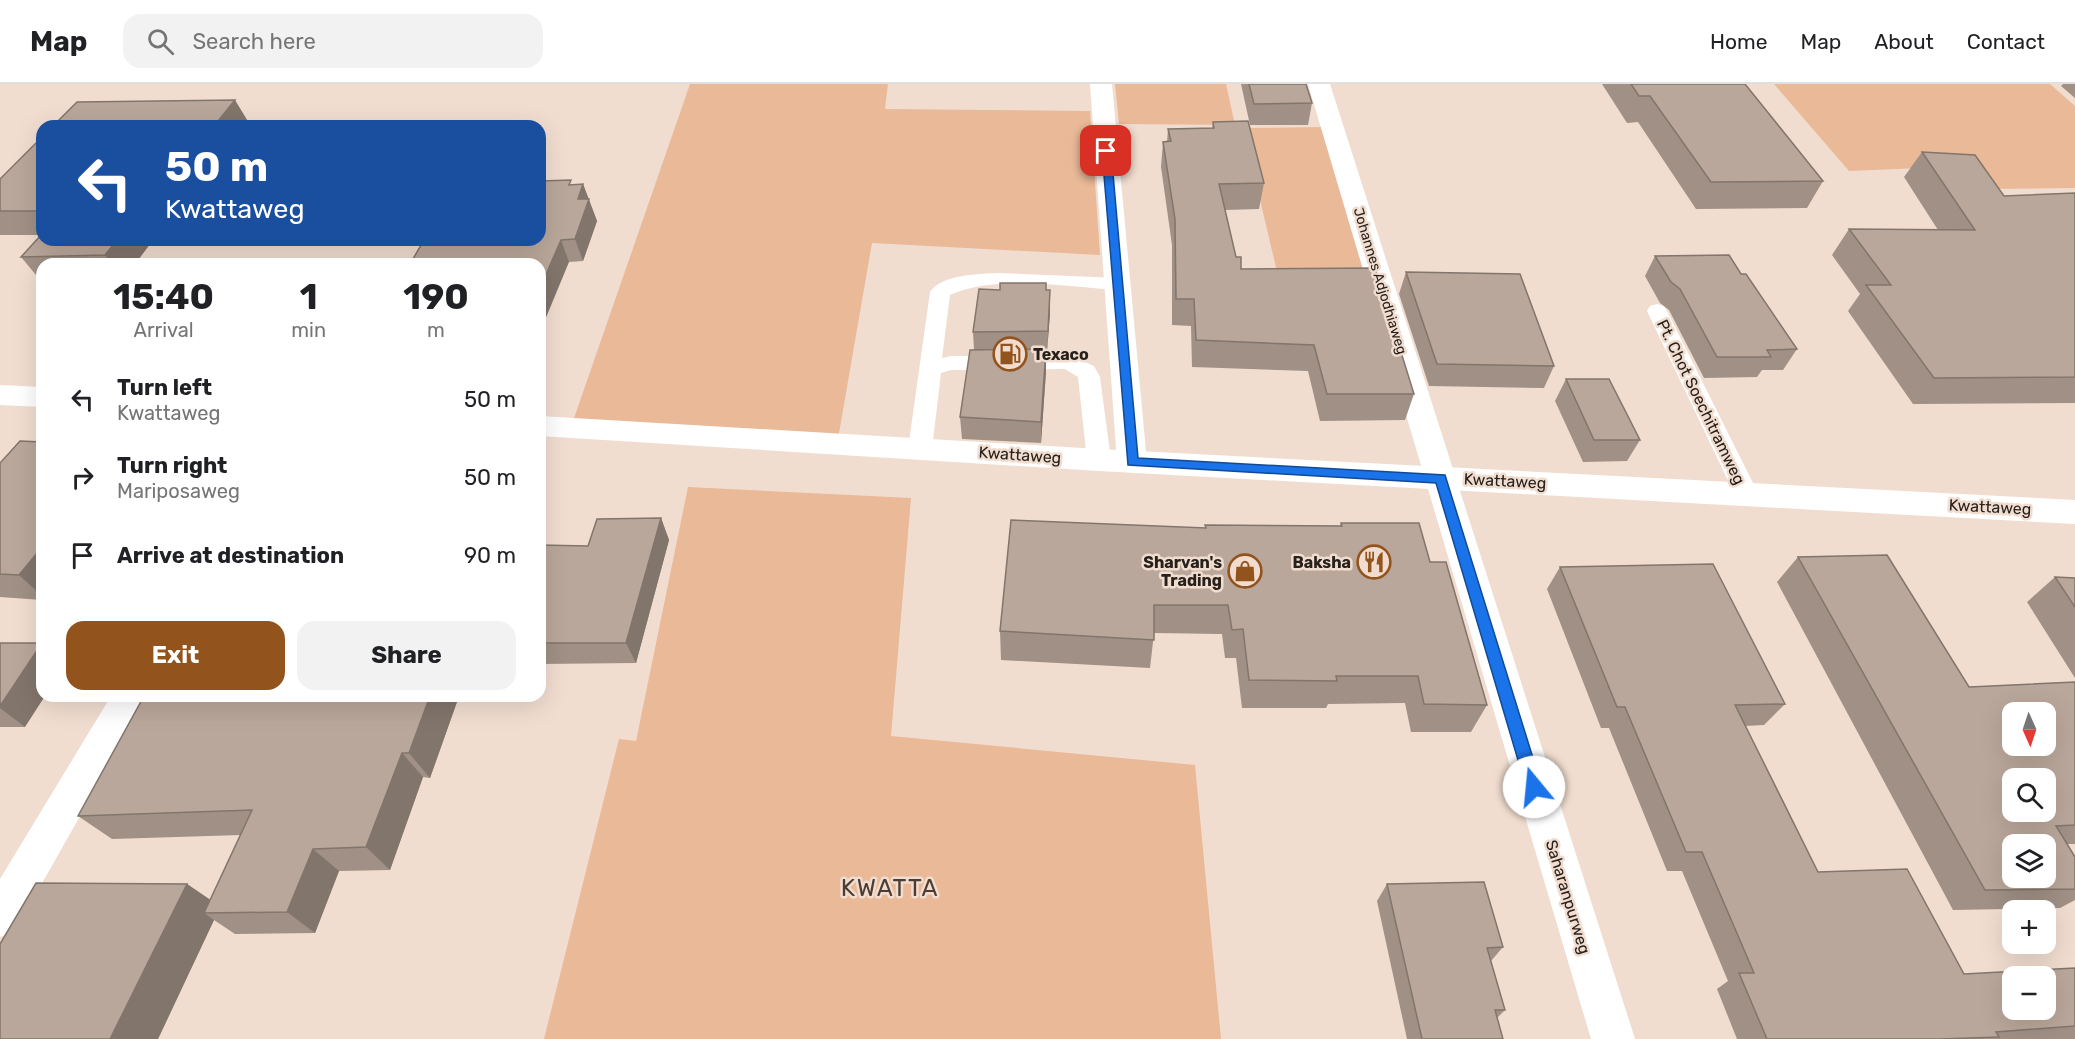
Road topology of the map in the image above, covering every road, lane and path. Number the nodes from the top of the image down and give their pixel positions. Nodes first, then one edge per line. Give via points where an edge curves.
1 (1101, 84) edge
2 (1319, 84) edge
3 (1118, 284) junction
4 (1657, 311) dead end
5 (930, 369) junction
6 (0, 395) edge
7 (36, 397) edge
8 (546, 426) edge
9 (920, 449) junction
10 (1099, 460) junction
11 (1132, 462) junction
12 (1441, 478) junction
13 (1746, 493) junction
14 (2075, 512) edge
15 (126, 702) edge
16 (0, 917) edge
17 (1612, 1039) edge

1 - 3 street
2 - 12 street, Johannes Adjodhiaweg
3 - 5 lane via 988,279 950,285 940,292
3 - 11 street
4 - 13 lane, Pt. Chot Soechitramweg
5 - 9 lane
5 - 10 lane via 951,363 1069,362 1078,366 1089,377
6 - 7 street
8 - 9 street, Kwattaweg
9 - 10 street, Kwattaweg
10 - 11 street, Kwattaweg
11 - 12 street, Kwattaweg
12 - 13 street, Kwattaweg
12 - 17 street, Saharanpurweg
13 - 14 street, Kwattaweg
15 - 16 street

